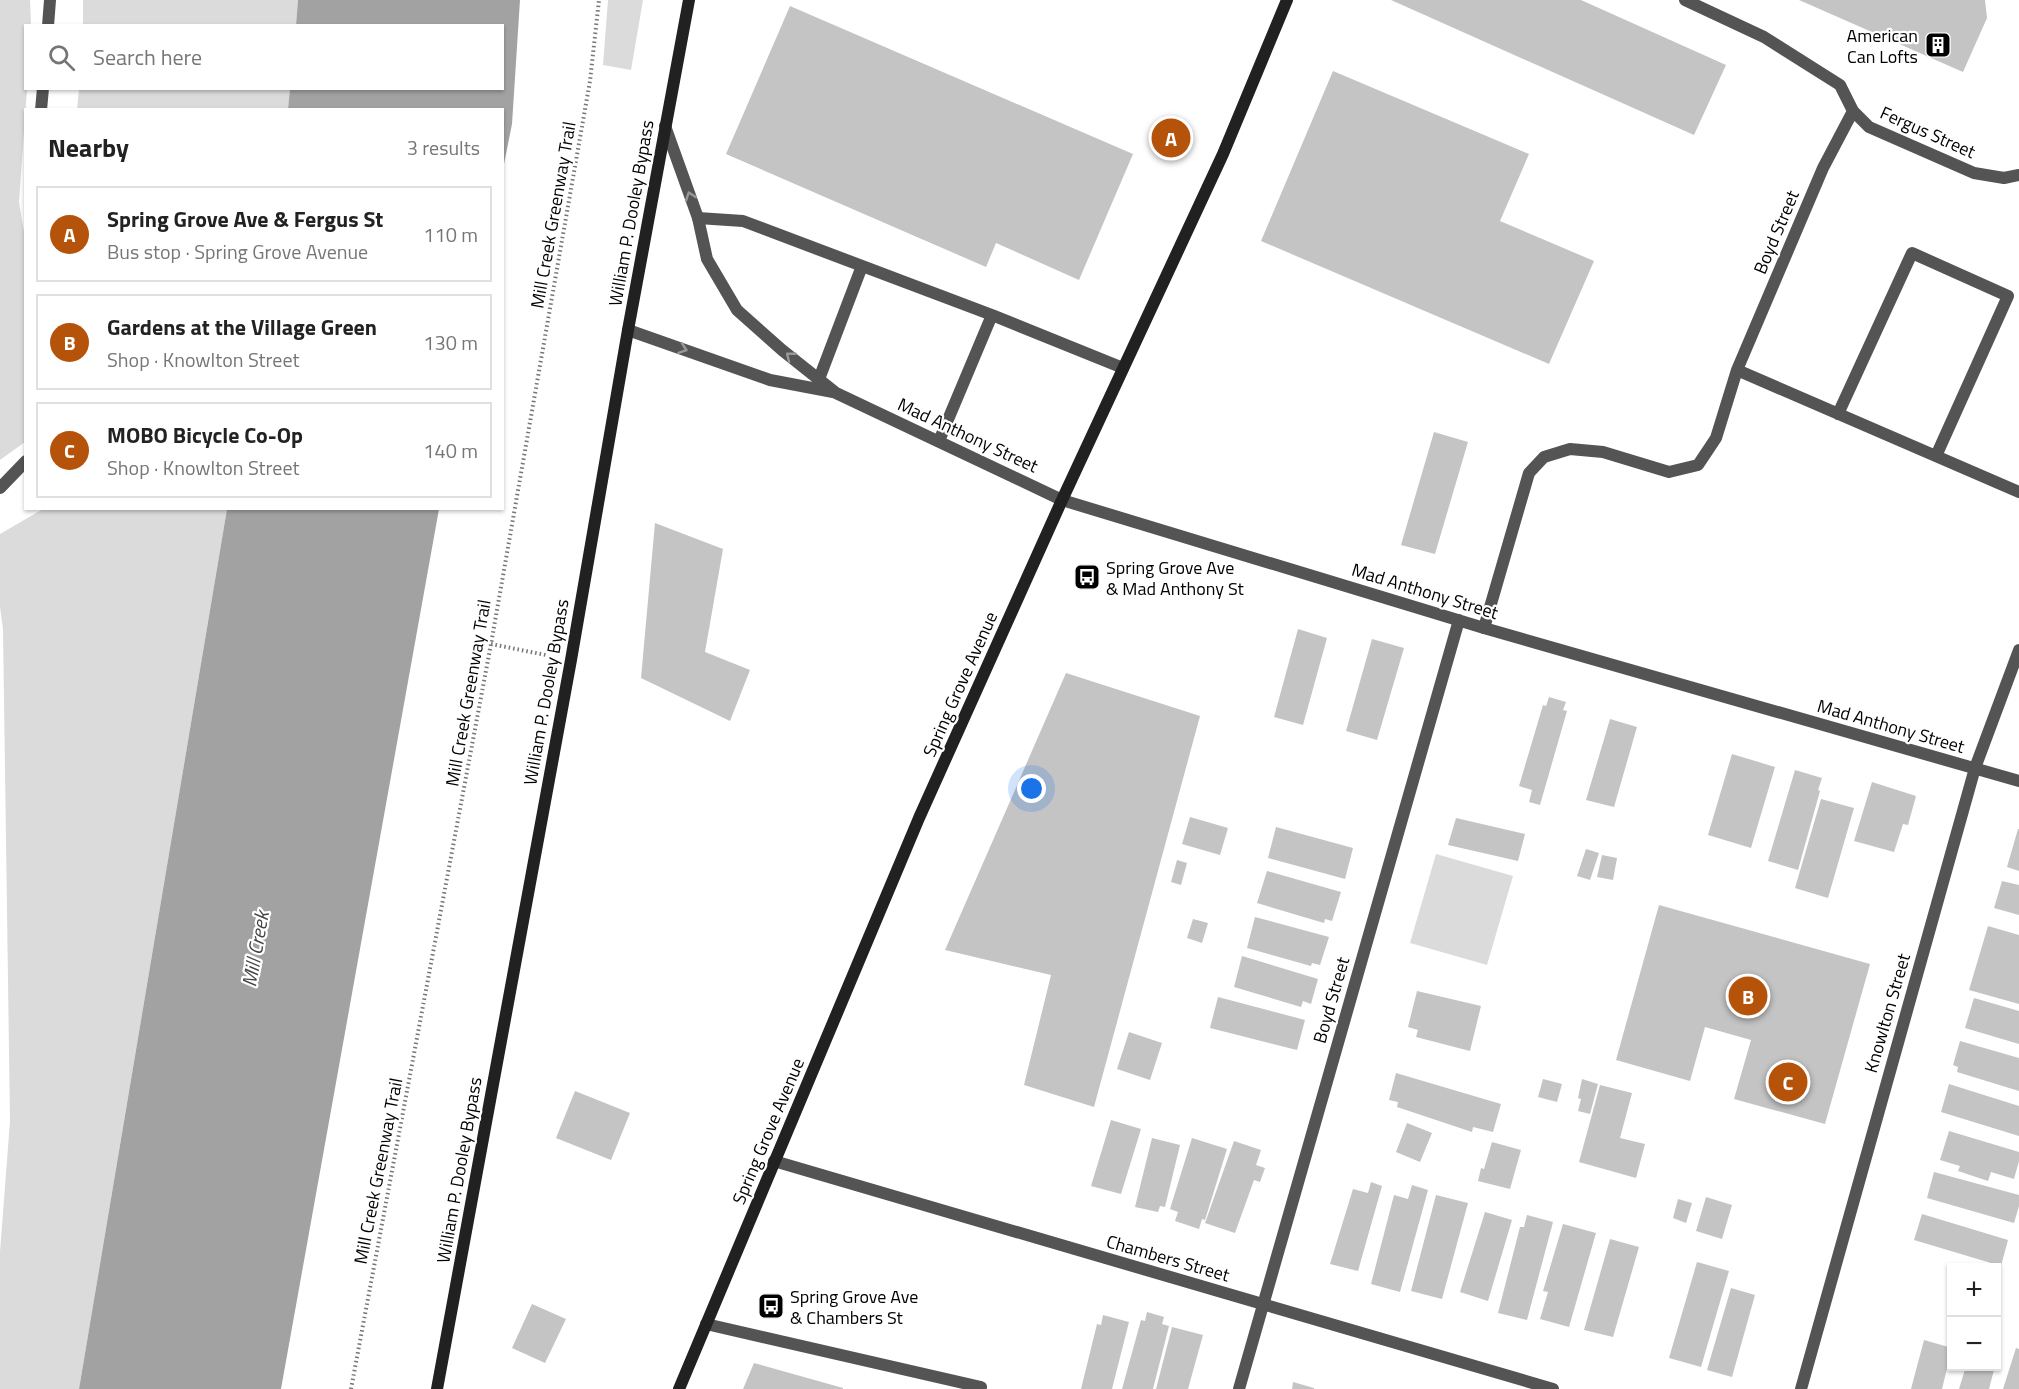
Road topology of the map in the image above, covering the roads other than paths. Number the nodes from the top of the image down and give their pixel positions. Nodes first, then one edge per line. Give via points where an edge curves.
1 (50, 0) edge
2 (689, 0) edge
3 (1287, 0) edge
4 (1685, 0) edge
5 (48, 24) edge
6 (43, 90) edge
7 (41, 108) edge
8 (1853, 111) junction
9 (665, 126) junction
10 (2019, 175) edge
11 (698, 218) junction
12 (862, 266) junction
13 (992, 315) junction
14 (628, 330) junction
15 (1123, 368) junction
16 (1737, 370) junction
17 (819, 379) junction
18 (836, 393) junction
19 (1838, 414) junction
20 (939, 441) junction
21 (1936, 456) junction
22 (24, 464) edge
23 (0, 488) edge
24 (2019, 492) edge
25 (1062, 500) junction
26 (1459, 621) junction
27 (1484, 628) junction
28 (2019, 650) edge
29 (1975, 768) junction
30 (2019, 781) edge
31 (774, 1161) junction
32 (1262, 1305) junction
33 (706, 1324) junction
34 (981, 1387) dead end
35 (437, 1389) edge
36 (679, 1389) edge
37 (1239, 1389) edge
38 (1553, 1389) edge
39 (1801, 1389) edge

1 - 5 street
2 - 9 street, William P. Dooley Bypass
3 - 15 street, Spring Grove Avenue via 1223,154
4 - 8 street, Fergus Street via 1764,37 1840,85
6 - 7 street
8 - 10 street, Fergus Street via 1869,127 1974,172 2004,178
8 - 16 street, Boyd Street via 1823,168
11 -> 9 street, Mad Anthony Street
9 - 14 street, William P. Dooley Bypass
11 - 12 street via 743,221
17 -> 11 street, Mad Anthony Street via 737,310 706,259
12 - 13 street
12 - 17 street
13 - 15 street
13 - 20 street
14 -> 18 street, Mad Anthony Street via 770,380
14 - 35 street, William P. Dooley Bypass
15 - 25 street, Spring Grove Avenue
16 - 19 street
16 - 27 street, Boyd Street via 1716,438 1698,465 1669,472 1603,452 1570,449 1544,457 1529,472
17 - 18 street, Mad Anthony Street
18 - 20 street, Mad Anthony Street
19 - 21 street
19 - 21 street via 1912,253 2008,296
20 - 25 street, Mad Anthony Street
21 - 24 street
22 - 23 street
25 - 26 street, Mad Anthony Street
25 - 31 street, Spring Grove Avenue via 919,818
26 - 27 street, Mad Anthony Street
26 - 32 street, Boyd Street
27 - 29 street, Mad Anthony Street
28 - 29 street, Knowlton Street
29 - 30 street, Mad Anthony Street
29 - 39 street, Knowlton Street
31 - 32 street, Chambers Street
31 - 33 street, Spring Grove Avenue
32 - 37 street, Boyd Street
32 - 38 street, Chambers Street
33 - 34 street
33 - 36 street, Spring Grove Avenue

